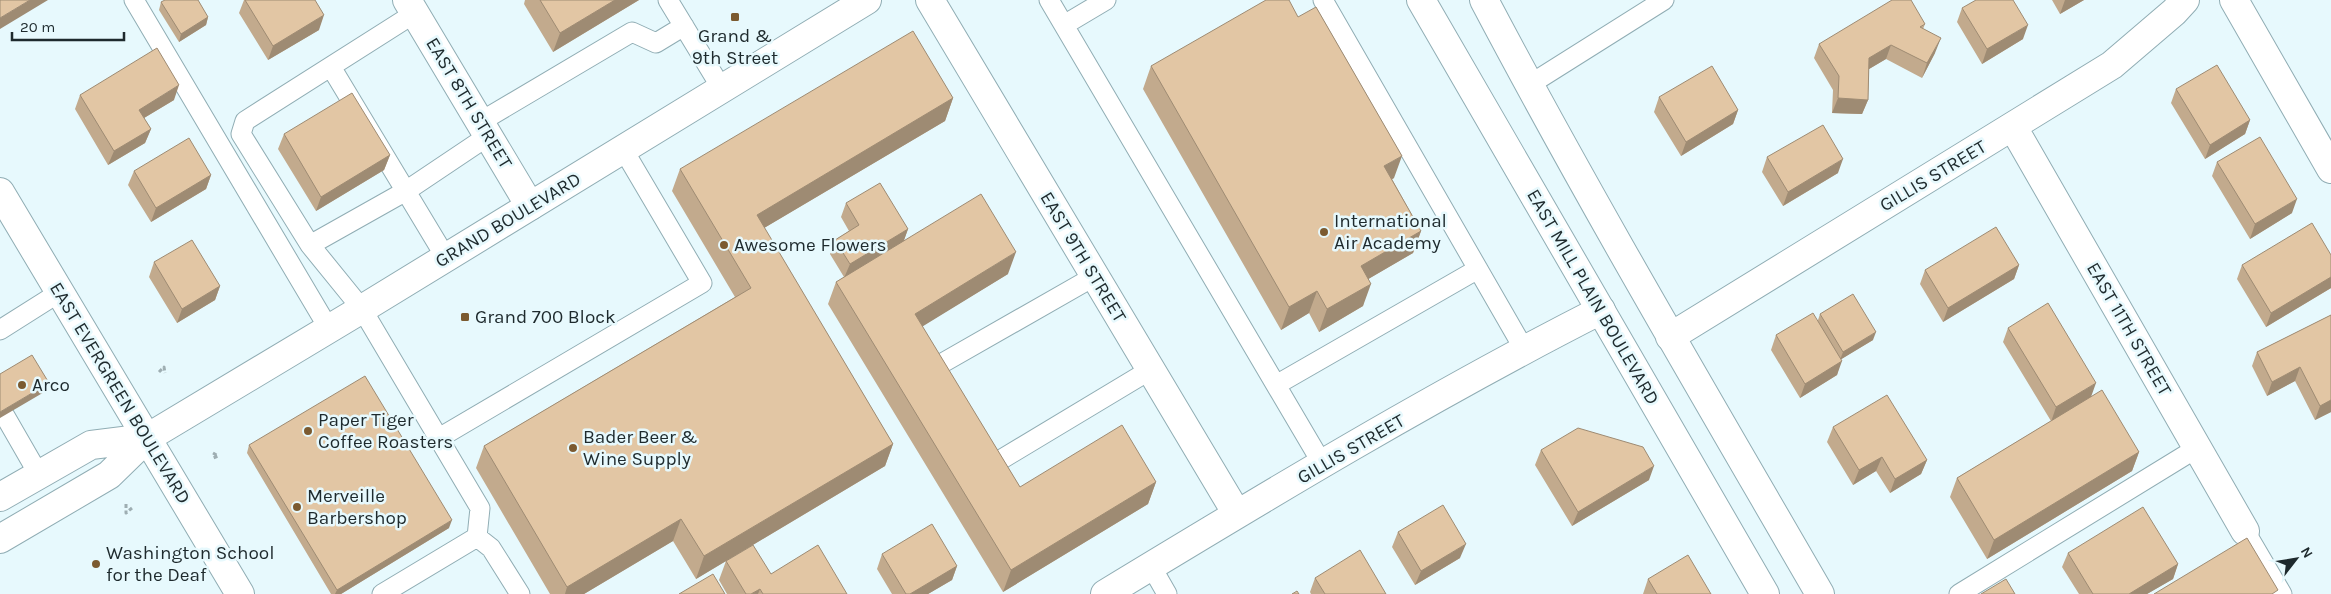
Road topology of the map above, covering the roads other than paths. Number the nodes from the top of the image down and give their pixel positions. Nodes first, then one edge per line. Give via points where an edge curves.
1 (134, 0) edge
2 (668, 0) edge
3 (867, 0) edge
4 (930, 0) edge
5 (1049, 0) edge
6 (1106, 0) edge
7 (1323, 0) edge
8 (1421, 0) edge
9 (1484, 0) edge
10 (1664, 0) edge
11 (2185, 0) edge
12 (2234, 0) edge
13 (411, 6) edge
14 (1064, 25) junction
15 (684, 26) junction
16 (331, 67) junction
17 (1529, 85) junction
18 (722, 89) junction
19 (2013, 127) junction
20 (484, 129) junction
21 (623, 149) junction
22 (2331, 169) edge
23 (406, 191) junction
24 (0, 192) edge
25 (530, 206) junction
26 (310, 245) junction
27 (446, 258) junction
28 (1478, 269) junction
29 (1095, 276) junction
30 (60, 292) junction
31 (362, 309) junction
32 (1601, 310) junction
33 (329, 329) junction
34 (0, 330) edge
35 (1670, 337) junction
36 (1524, 349) junction
37 (939, 365) edge
38 (1150, 370) junction
39 (1276, 385) junction
40 (5, 416) edge
41 (147, 438) junction
42 (439, 438) junction
43 (2197, 448) junction
44 (997, 462) edge
45 (1323, 464) junction
46 (39, 474) junction
47 (0, 498) edge
48 (1237, 514) junction
49 (2245, 531) joint
50 (478, 537) junction
51 (0, 539) edge
52 (1151, 566) junction
53 (240, 594) edge
54 (382, 594) edge
55 (520, 594) edge
56 (1105, 594) edge
57 (1167, 594) edge
58 (1765, 594) edge
59 (1820, 594) edge
60 (1959, 594) edge
61 (2282, 594) edge

1 - 33 lane
2 - 15 lane
3 - 18 street, GRAND BOULEVARD
4 - 29 street, EAST 9TH STREET
5 - 14 lane
6 - 14 lane
7 - 28 lane
8 - 32 street, EAST MILL PLAIN BOULEVARD
9 - 17 street
10 - 17 lane
11 - 19 street, GILLIS STREET via 2112,65
12 - 22 street
13 - 16 lane
13 - 20 street, EAST 8TH STREET
14 - 39 lane
15 - 18 lane
15 - 20 lane via 656,43 632,32
16 - 23 lane
16 - 26 lane via 245,121 241,134
17 - 35 street
18 - 21 street, GRAND BOULEVARD
19 - 35 street, GILLIS STREET
19 - 43 street, EAST 11TH STREET
20 - 23 lane
20 - 25 street, EAST 8TH STREET
21 - 25 street, GRAND BOULEVARD
21 - 42 lane via 702,284
23 - 26 lane
23 - 27 lane
24 - 30 street, EAST EVERGREEN BOULEVARD
25 - 27 street, GRAND BOULEVARD
26 - 31 lane
27 - 31 street, GRAND BOULEVARD
28 - 36 lane
28 - 39 lane
29 - 37 lane
29 - 38 street, EAST 9TH STREET
30 - 34 lane
30 - 41 street, EAST EVERGREEN BOULEVARD
31 - 33 street, GRAND BOULEVARD
31 - 42 lane
32 - 36 street, GILLIS STREET
32 - 58 street, EAST MILL PLAIN BOULEVARD
33 - 41 street, GRAND BOULEVARD
35 - 59 street
36 - 45 street, GILLIS STREET
38 - 44 lane
38 - 48 street, EAST 9TH STREET
39 - 45 lane
40 - 46 lane
41 - 46 street, GRAND BOULEVARD via 91,445
41 - 51 street, GRAND BOULEVARD via 109,475
41 - 53 street, EAST EVERGREEN BOULEVARD
42 - 50 lane via 480,508
43 - 49 street, EAST 11TH STREET
43 - 60 lane
45 - 48 street, GILLIS STREET
46 - 47 street, GRAND BOULEVARD
48 - 52 street, GILLIS STREET
49 - 61 lane
50 - 54 lane
50 - 55 lane via 491,548
52 - 56 street, GILLIS STREET
52 - 57 lane

